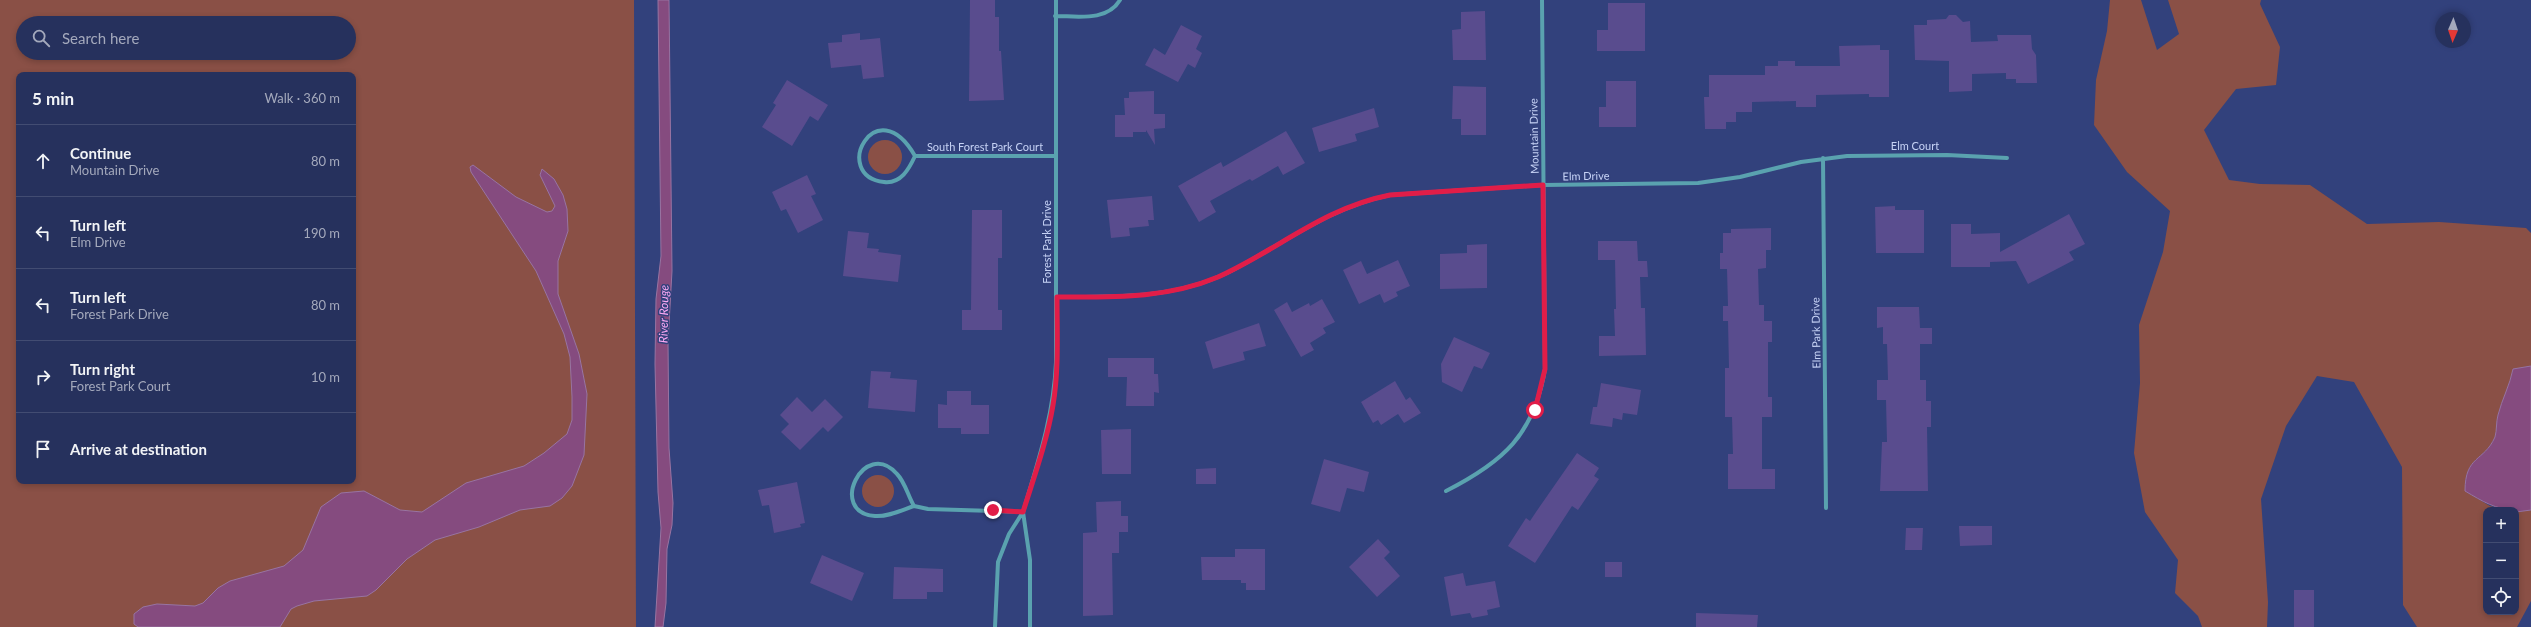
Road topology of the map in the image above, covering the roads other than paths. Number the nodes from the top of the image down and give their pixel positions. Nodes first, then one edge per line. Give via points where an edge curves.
1 (1056, 0) edge
2 (1120, 0) edge
3 (1542, 0) edge
4 (1056, 16) junction
5 (915, 156) junction
6 (1056, 156) junction
7 (1823, 158) junction
8 (2006, 158) dead end
9 (1543, 185) junction
10 (1057, 297) junction
11 (1446, 491) dead end
12 (914, 506) junction
13 (1826, 508) dead end
14 (1023, 512) junction
15 (995, 627) edge
16 (1030, 627) edge

1 - 4 street, Forest Park Drive
2 - 4 street via 1105,14
3 - 9 street, Mountain Drive
4 - 6 street, Forest Park Drive
5 - 5 street, South Forest Park Court via 908,171 887,182 872,179 865,173 858,159 866,139 876,131 886,130 900,136
5 - 6 street, South Forest Park Court
6 - 10 street, Forest Park Drive
7 - 8 street, Elm Court via 1947,155
7 - 9 street, Elm Drive via 1740,177 1698,183
7 - 13 street, Elm Park Drive
9 - 10 street, Elm Drive via 1406,192 1370,199 1334,212 1229,272 1188,288 1141,296
9 - 11 street, Mountain Drive via 1545,369 1541,392 1528,426 1502,456 1478,475
10 - 14 street, Forest Park Drive via 1053,406
12 - 12 street via 884,516 868,514 854,504 854,480 858,473 873,465 890,468 900,477
12 - 14 street via 928,509
14 - 15 street, Forest Park Drive via 1008,534 998,562
14 - 16 street, Forest Park Drive via 1030,560

